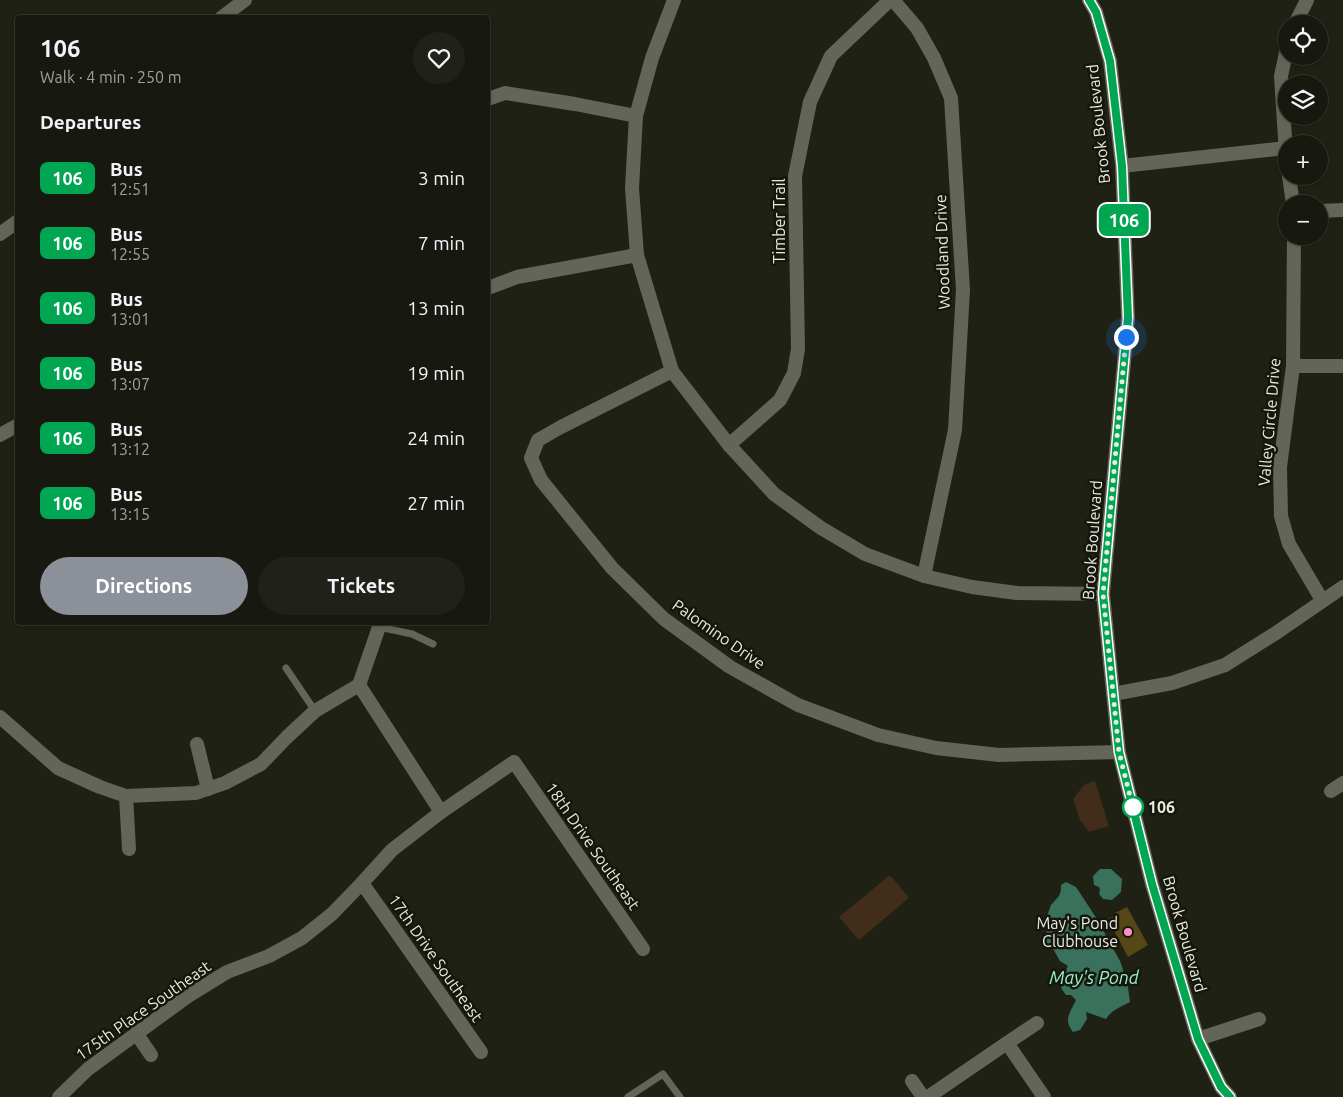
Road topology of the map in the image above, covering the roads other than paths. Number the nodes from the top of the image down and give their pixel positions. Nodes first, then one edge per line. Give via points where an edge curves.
1 (245, 0) edge
2 (674, 0) edge
3 (892, 0) edge
4 (1089, 0) edge
5 (1307, 0) edge
6 (225, 15) edge
7 (1300, 15) edge
8 (1284, 65) edge
9 (490, 98) edge
10 (636, 116) junction
11 (1285, 135) edge
12 (1278, 149) edge
13 (1122, 166) junction
14 (1343, 210) edge
15 (1328, 211) edge
16 (15, 223) edge
17 (0, 234) edge
18 (1294, 245) edge
19 (637, 255) junction
20 (490, 287) edge
21 (1293, 366) junction
22 (1343, 366) edge
23 (672, 371) junction
24 (15, 427) edge
25 (0, 435) edge
26 (729, 445) junction
27 (924, 576) junction
28 (1343, 587) edge
29 (1103, 594) junction
30 (1322, 600) junction
31 (379, 625) edge
32 (433, 644) dead end
33 (286, 668) dead end
34 (359, 685) junction
35 (1113, 694) junction
36 (315, 711) junction
37 (0, 717) edge
38 (197, 744) dead end
39 (1119, 752) junction
40 (514, 762) joint
41 (208, 789) junction
42 (126, 796) junction
43 (441, 812) junction
44 (129, 849) dead end
45 (362, 883) junction
46 (643, 949) dead end
47 (1259, 1019) dead end
48 (1037, 1023) dead end
49 (136, 1033) junction
50 (1198, 1039) junction
51 (1007, 1043) junction
52 (481, 1052) dead end
53 (151, 1055) dead end
54 (912, 1081) dead end
55 (59, 1097) edge
56 (628, 1097) edge
57 (680, 1097) edge
58 (924, 1097) edge
59 (928, 1097) edge
60 (1044, 1097) edge
61 (1230, 1097) edge

1 - 6 street
2 - 10 street via 652,58
3 - 26 street, Timber Trail via 832,56 810,102 795,176 798,349 794,373 780,400
3 - 27 street, Woodland Drive via 918,28 951,98 963,290 954,430
4 - 13 street, Brook Boulevard via 1096,12 1110,61
5 - 7 street
8 - 11 street
9 - 10 street via 505,93
10 - 19 street via 632,188
12 - 13 street
13 - 29 street, Brook Boulevard via 1128,318
14 - 15 street
16 - 17 street
18 - 21 street, Valley Circle Drive
19 - 20 street via 517,277
19 - 23 street
21 - 22 street
21 - 30 street, Valley Circle Drive via 1280,467 1281,516 1289,544
23 - 26 street
23 - 39 street, Palomino Drive via 538,440 531,458 541,480 612,568 664,619 730,667 798,705 878,735 936,748 999,755
24 - 25 street
26 - 27 street via 774,494 821,528 865,554
27 - 29 street via 1017,594
28 - 30 street
29 - 35 street, Brook Boulevard
30 - 35 street via 1225,664 1172,683
31 - 32 lane
31 - 34 street
33 - 36 lane
34 - 36 street
34 - 43 street
35 - 39 street, Brook Boulevard
36 - 41 street via 261,764
37 - 42 street via 58,768
38 - 41 street
39 - 50 street, Brook Boulevard via 1152,884
40 - 43 street, 175th Place Southeast
40 - 46 street, 18th Drive Southeast
41 - 42 street via 196,793
42 - 44 street
43 - 45 street, 175th Place Southeast via 392,850
45 - 49 street, 175th Place Southeast via 332,914 302,938 269,956 227,972
45 - 52 street, 17th Drive Southeast
47 - 50 street
48 - 51 street
49 - 53 street
49 - 55 street, 175th Place Southeast via 88,1068
50 - 61 street, Brook Boulevard via 1221,1087
51 - 59 street
51 - 60 street
54 - 58 street
56 - 57 lane via 663,1074

